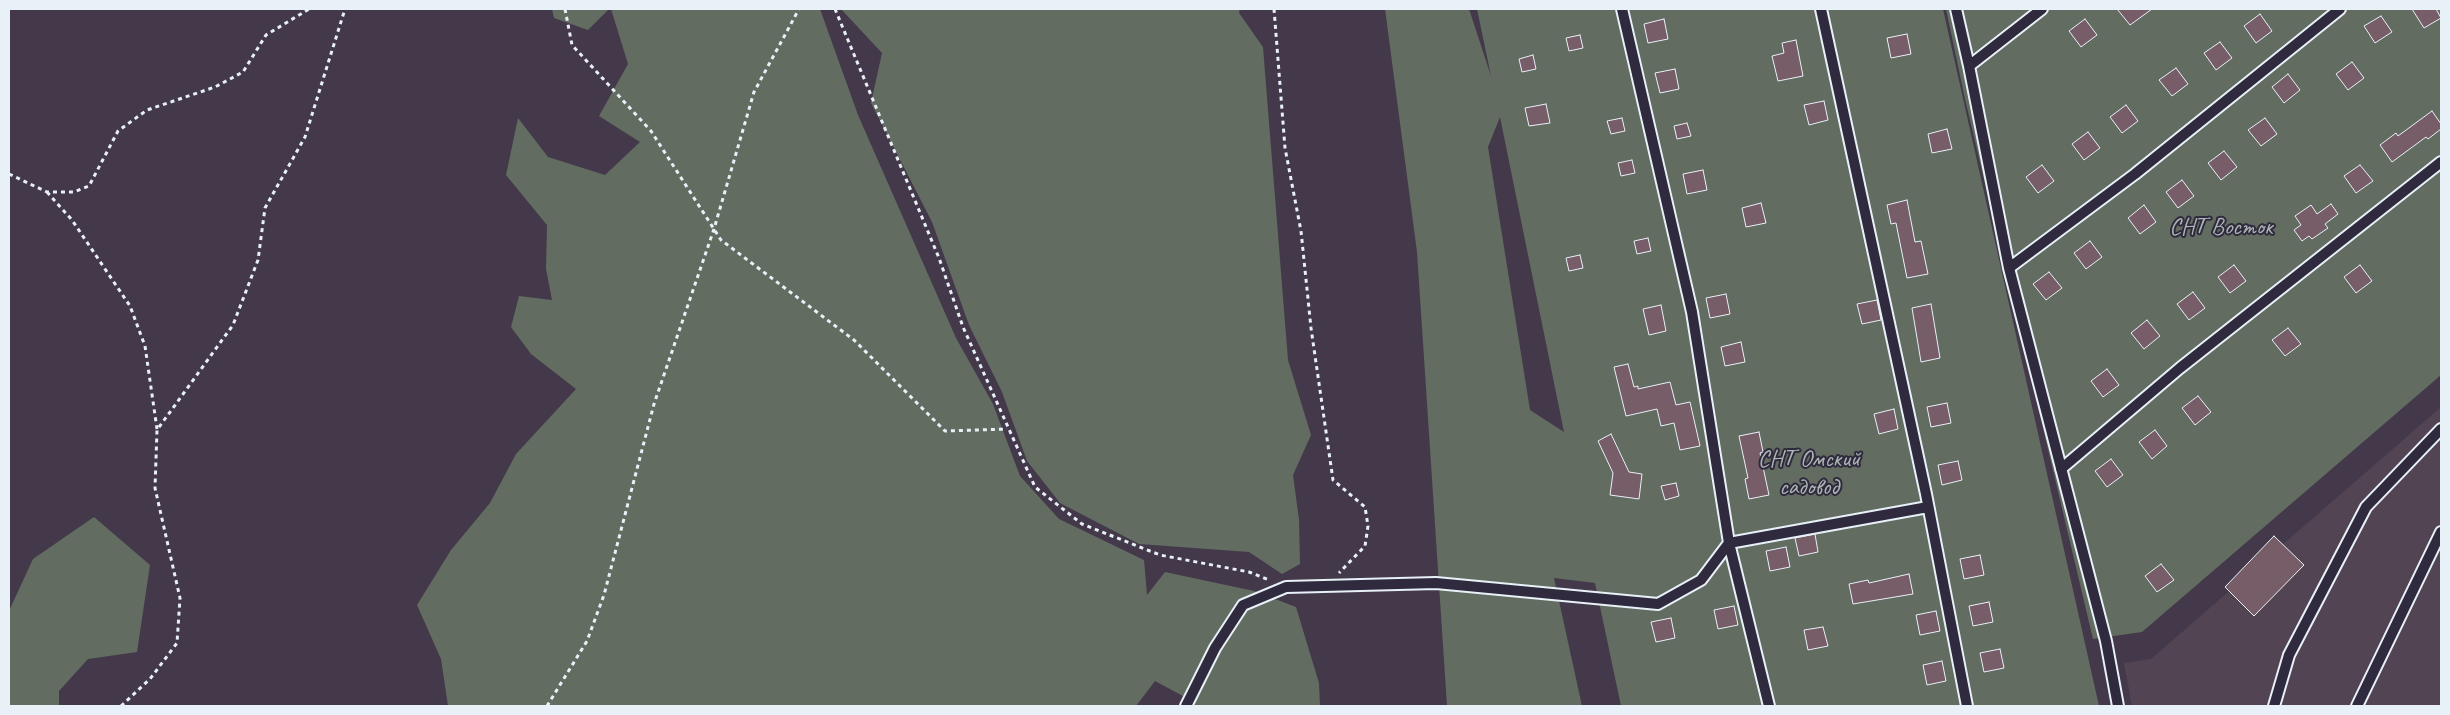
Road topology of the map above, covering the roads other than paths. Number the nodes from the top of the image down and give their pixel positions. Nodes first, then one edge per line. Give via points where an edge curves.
1 (1622, 9) edge
2 (1821, 9) edge
3 (1956, 9) edge
4 (2042, 9) edge
5 (2340, 9) edge
6 (1969, 66) junction
7 (2441, 162) edge
8 (2009, 268) junction
9 (2441, 429) edge
10 (2061, 468) junction
11 (1928, 507) junction
12 (2441, 532) edge
13 (1729, 543) junction
14 (1186, 706) edge
15 (1769, 706) edge
16 (1967, 706) edge
17 (2118, 706) edge
18 (2274, 706) edge
19 (2357, 706) edge

1 - 13 lane via 1692,312
2 - 11 lane
3 - 6 lane
4 - 6 lane
5 - 8 lane via 2135,174
6 - 8 lane
7 - 10 lane via 2180,368
8 - 10 lane
9 - 18 lane via 2366,507 2289,654
10 - 17 lane via 2106,642
11 - 13 lane
11 - 16 lane
12 - 19 lane
13 - 14 lane via 1701,580 1658,604 1436,583 1286,586 1243,605 1215,648
13 - 15 lane

